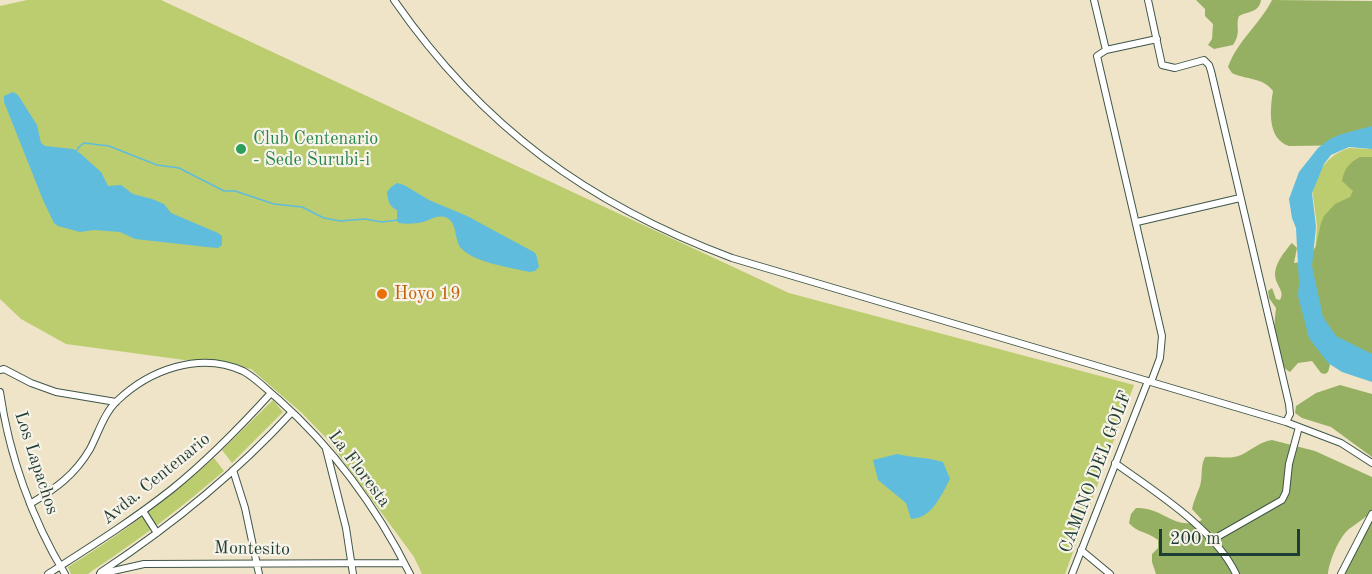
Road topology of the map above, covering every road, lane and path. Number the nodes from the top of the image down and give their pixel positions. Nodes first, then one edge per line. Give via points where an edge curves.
1 (394, 0) edge
2 (1094, 0) edge
3 (1148, 0) edge
4 (1157, 39) junction
5 (1106, 50) junction
6 (1240, 198) junction
7 (1137, 222) junction
8 (0, 369) edge
9 (1149, 381) junction
10 (0, 392) edge
11 (272, 393) junction
12 (116, 402) junction
13 (292, 411) junction
14 (1286, 422) junction
15 (1299, 427) junction
16 (325, 445) junction
17 (1114, 463) junction
18 (1372, 463) edge
19 (233, 470) junction
20 (30, 504) junction
21 (143, 511) junction
22 (1372, 514) edge
23 (157, 533) junction
24 (1212, 540) junction
25 (1081, 550) junction
26 (257, 563) junction
27 (404, 563) junction
28 (352, 565) junction
29 (60, 566) junction
30 (48, 574) edge
31 (65, 574) edge
32 (99, 574) edge
33 (259, 574) edge
34 (353, 574) edge
35 (410, 574) edge
36 (1072, 574) edge
37 (1110, 574) edge
38 (1236, 574) edge
39 (1341, 574) edge

1 - 9 street via 450,72 524,142 574,180 636,217 732,258
2 - 5 street
3 - 4 street
4 - 5 street
4 - 6 street via 1165,67 1204,60 1209,65
5 - 7 street, CAMINO DEL GOLF via 1097,56 1098,62
6 - 7 street
6 - 14 street via 1289,404
7 - 9 street, CAMINO DEL GOLF via 1162,336 1160,358
8 - 12 street via 56,392
9 - 14 street
9 - 17 street, CAMINO DEL GOLF
10 - 20 street, Los Lapachos
11 - 12 street, La Floresta via 241,371 200,363 165,370
11 - 13 street, La Floresta
11 - 21 street, Avda. Centenario via 214,453
12 - 20 street via 70,477
13 - 16 street, La Floresta
13 - 19 street
14 - 15 street
15 - 18 street via 1341,443
15 - 24 street via 1282,500
16 - 27 street, La Floresta via 373,510
16 - 28 street
17 - 24 street via 1160,495
17 - 25 street, CAMINO DEL GOLF
19 - 23 street
19 - 26 street
20 - 29 street, Los Lapachos
21 - 23 street
21 - 29 street, Avda. Centenario
22 - 39 street
23 - 32 street
24 - 38 street
25 - 36 street, CAMINO DEL GOLF
25 - 37 street
26 - 28 street, Montesito
26 - 32 street, Montesito via 144,564
26 - 33 street
27 - 28 street, Montesito
27 - 35 street, La Floresta
28 - 34 street
29 - 30 street, Avda. Centenario
29 - 31 street, Los Lapachos

